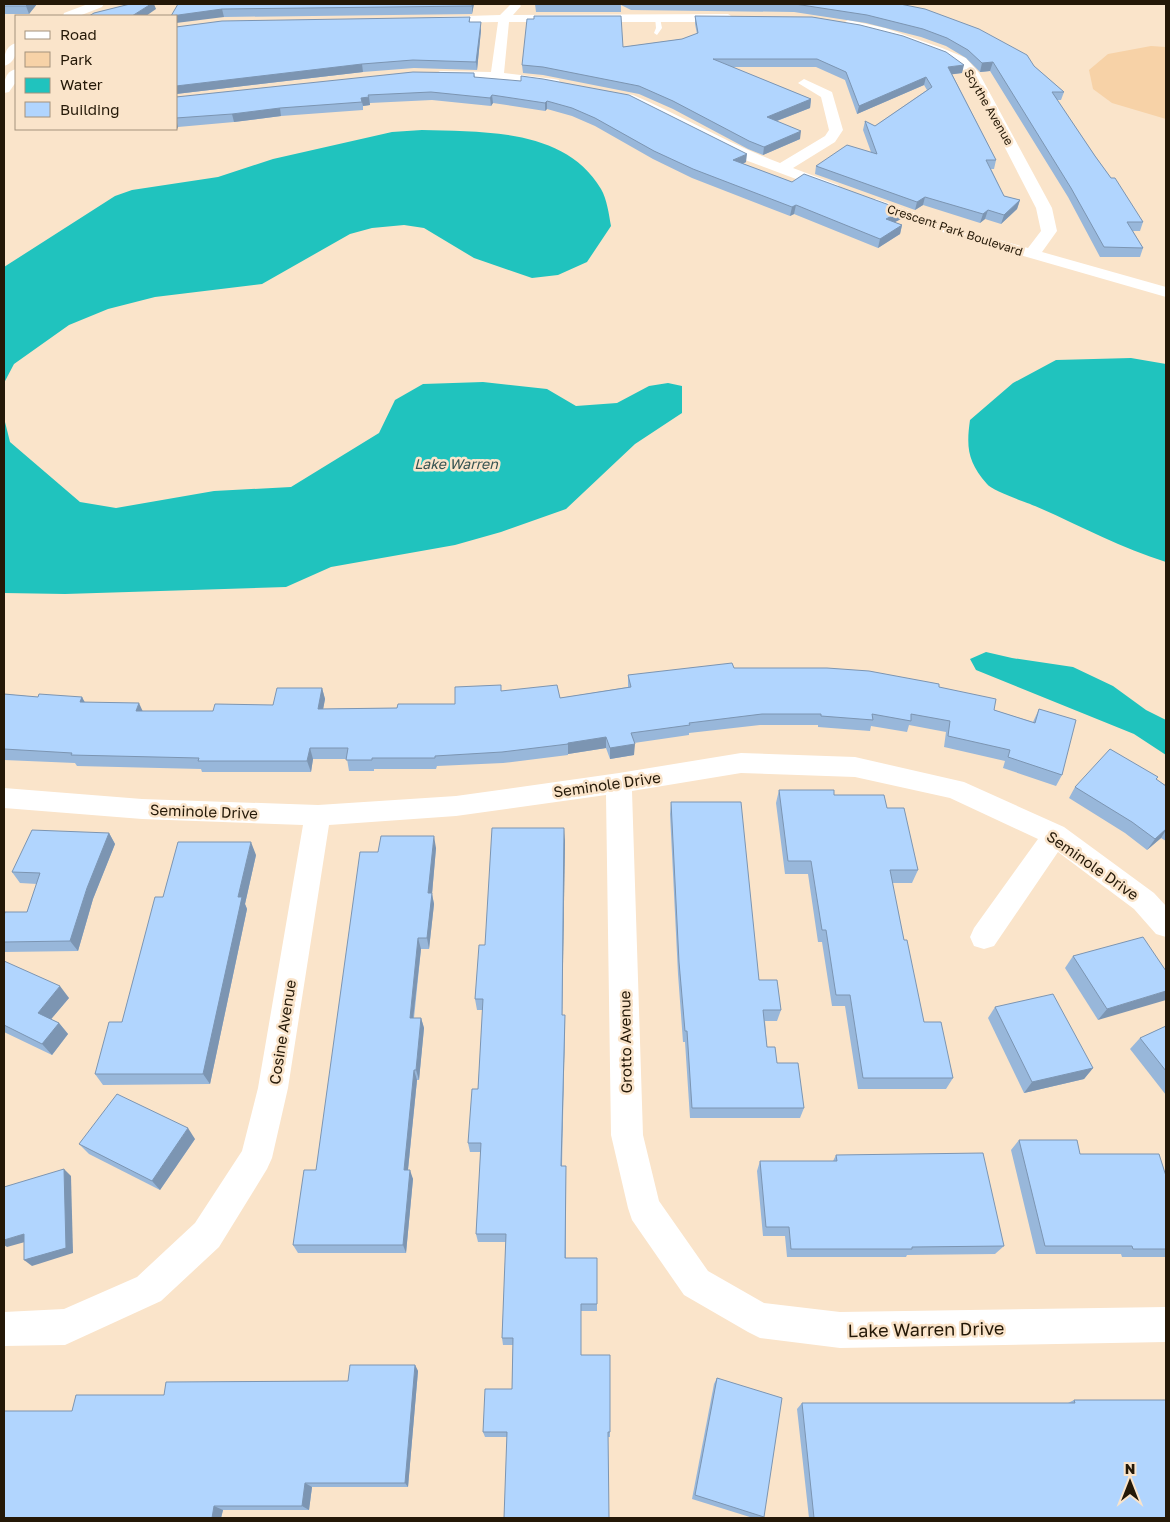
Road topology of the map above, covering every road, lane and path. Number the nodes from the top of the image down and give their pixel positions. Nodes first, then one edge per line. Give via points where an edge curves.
1 (98, 4) edge
2 (516, 4) edge
3 (501, 13) junction
4 (71, 15) edge
5 (658, 18) junction
6 (735, 18) edge
7 (427, 20) edge
8 (838, 22) edge
9 (657, 33) dead end
10 (15, 47) edge
11 (4, 62) edge
12 (15, 74) edge
13 (423, 74) edge
14 (497, 76) junction
15 (804, 83) dead end
16 (570, 86) edge
17 (4, 89) edge
18 (615, 95) edge
19 (781, 169) junction
20 (1030, 254) junction
21 (1161, 284) edge
22 (619, 783) junction
23 (4, 798) edge
24 (318, 814) junction
25 (1055, 835) junction
26 (1166, 925) edge
27 (984, 937) dead end
28 (696, 1283) joint
29 (1166, 1325) edge
30 (4, 1329) edge

1 - 4 street
2 - 3 street via 515,8
3 - 5 street
3 - 7 street
3 - 14 street
5 - 6 street
5 - 9 lane
8 - 20 street, Scythe Avenue via 882,30 938,50 962,61 973,73 1044,208 1049,230
10 - 11 street
12 - 17 street
13 - 14 street
14 - 16 street
15 - 19 street via 827,95 836,130 830,139
18 - 19 street, Crescent Park Boulevard via 667,114 742,154
19 - 20 street, Crescent Park Boulevard via 959,233
20 - 21 street, Crescent Park Boulevard
22 - 24 street, Seminole Drive via 456,806
22 - 25 street, Seminole Drive via 741,763 855,767 955,789
22 - 28 street, Grotto Avenue via 628,1135 644,1208
23 - 24 street, Seminole Drive via 142,810
24 - 30 street, Cosine Avenue via 273,1088 256,1158 207,1235 148,1289 65,1327
25 - 26 street, Seminole Drive via 1144,902
25 - 27 street
28 - 29 street, Lake Warren Drive via 760,1320 840,1330

